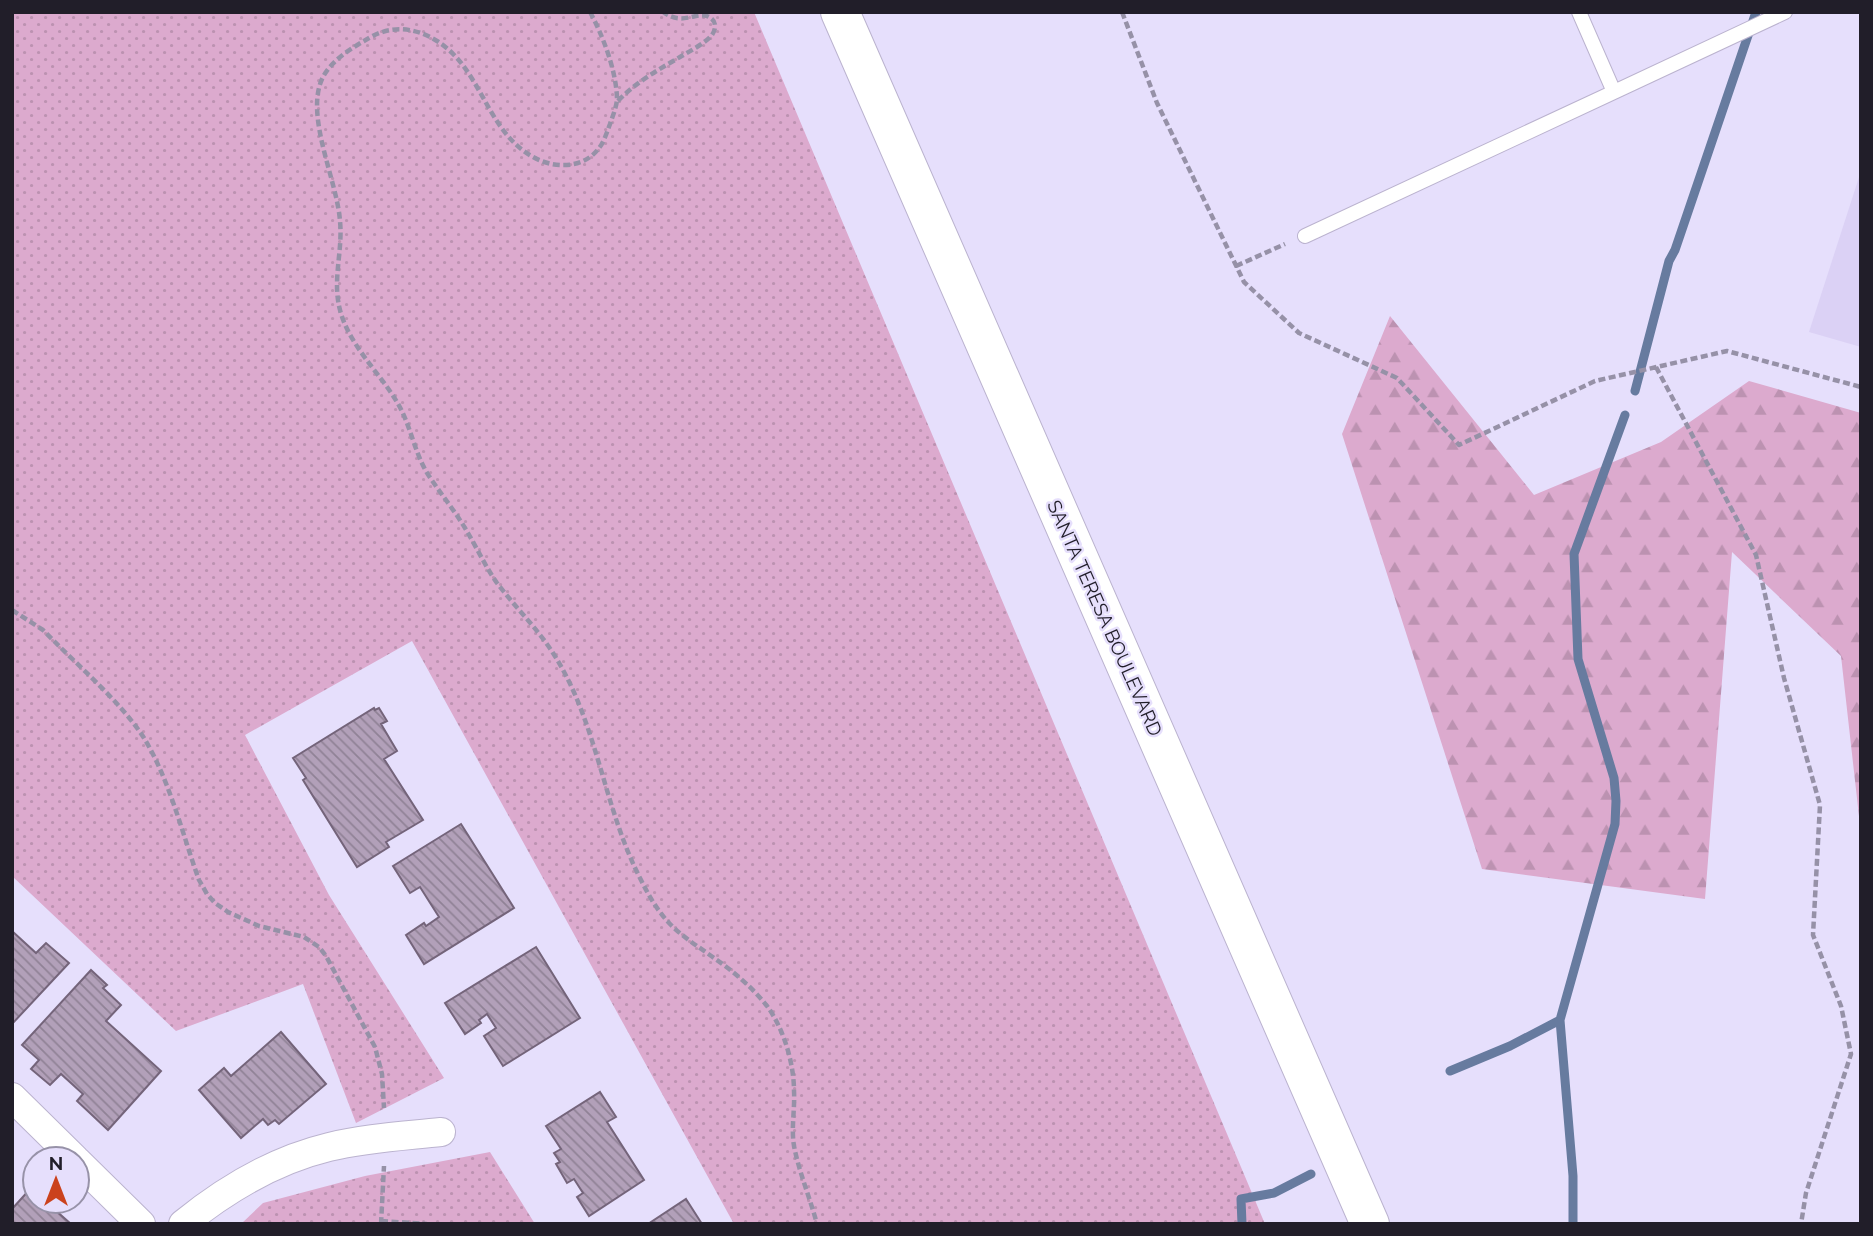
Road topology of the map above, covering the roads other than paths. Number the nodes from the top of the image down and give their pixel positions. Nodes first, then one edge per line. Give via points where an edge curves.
1 (840, 12) edge
2 (1580, 12) edge
3 (1785, 12) edge
4 (1614, 92) junction
5 (1305, 236) road end
6 (12, 1097) edge
7 (441, 1132) dead end
8 (61, 1145) edge
9 (91, 1175) edge
10 (141, 1224) edge
11 (183, 1224) edge
12 (1370, 1224) edge

1 - 12 main road, SANTA TERESA BOULEVARD
2 - 4 lane
3 - 4 lane
4 - 5 lane
6 - 8 street
7 - 11 street via 329,1147 281,1163 229,1190
9 - 10 street

